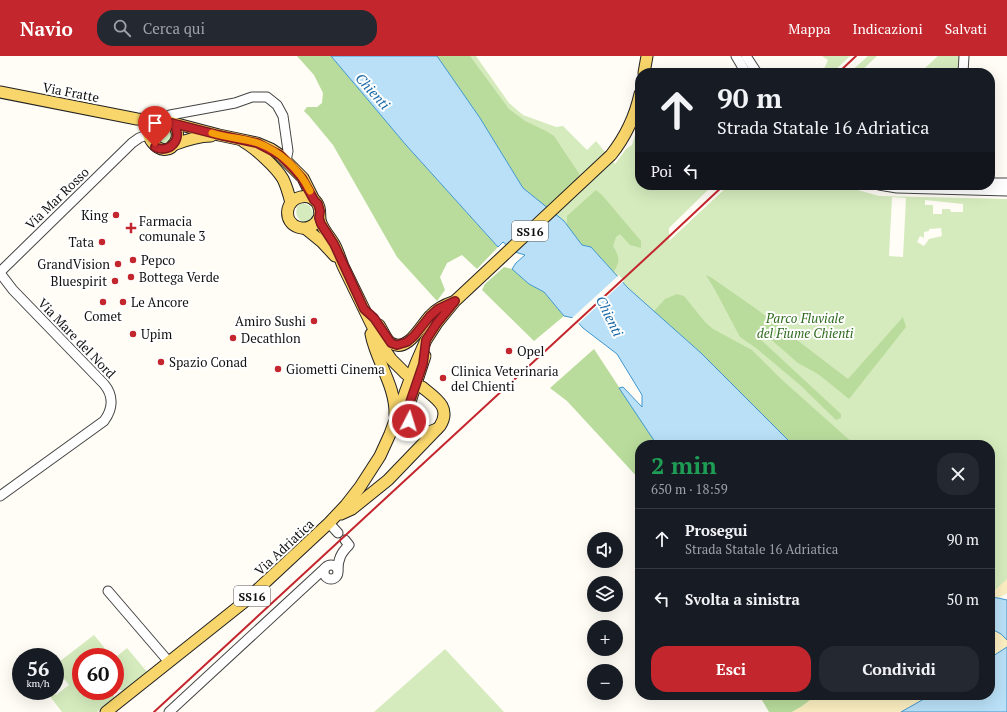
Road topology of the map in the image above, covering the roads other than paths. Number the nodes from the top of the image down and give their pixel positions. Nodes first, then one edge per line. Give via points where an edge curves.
1 (647, 56) edge
2 (736, 56) edge
3 (746, 56) edge
4 (964, 56) edge
5 (645, 68) edge
6 (743, 68) edge
7 (754, 68) edge
8 (963, 68) edge
9 (0, 92) edge
10 (635, 112) edge
11 (137, 119) junction
12 (165, 122) junction
13 (219, 135) junction
14 (150, 137) junction
15 (236, 139) junction
16 (173, 145) junction
17 (286, 161) junction
18 (314, 200) junction
19 (291, 203) junction
20 (319, 218) junction
21 (306, 228) junction
22 (342, 265) junction
23 (0, 273) edge
24 (458, 299) junction
25 (364, 309) junction
26 (370, 321) junction
27 (426, 340) junction
28 (406, 374) dead end
29 (422, 387) dead end
30 (394, 421) junction
31 (437, 429) junction
32 (0, 496) edge
33 (333, 520) junction
34 (325, 568) junction
35 (338, 570) junction
36 (327, 577) junction
37 (310, 581) junction
38 (108, 591) dead end
39 (169, 662) junction
40 (106, 712) edge
41 (169, 712) edge

1 - 5 main road
2 - 6 street
3 - 7 street
4 - 8 street
9 - 11 main road, Via Fratte
10 - 24 main road, SS16 via 627,132 600,166
11 - 12 main road, Via Fratte
11 - 14 main road via 144,124
12 - 13 main road, Via Fratte
12 - 14 main road via 151,126
12 - 16 main road via 175,127 178,134
12 - 17 street via 166,116 170,115 228,105 252,97 267,97 277,105 283,116 288,151
13 - 15 main road, Via Fratte
13 - 16 main road, Via Fratte via 202,136
14 - 16 main road, Via Fratte via 157,148 167,149
14 - 23 street, Via Mar Rosso via 132,143
15 - 17 main road, Via Fratte via 264,146
15 - 19 main road, Via Fratte via 247,144 280,174
17 - 18 main road, Via Fratte via 302,178
18 - 19 main road via 302,197
18 - 20 main road, Via Fratte via 319,209
19 - 21 main road, Via Fratte via 288,212 290,222 296,227
20 - 21 main road via 315,224
20 - 22 main road, Via Fratte via 334,244
21 - 22 main road, Via Fratte via 327,246
22 - 25 main road, Via Fratte
23 - 32 street, Via Mare del Nord via 13,290 104,384 110,392 112,401 110,412 104,421
24 - 25 main road via 438,309 412,339 399,345 388,340 374,318
24 - 27 main road, SS16
25 - 26 main road, Via Fratte
26 - 28 main road, Via Fratte via 386,353
26 - 30 main road via 375,349 394,398
27 - 30 main road, SS16
27 - 31 main road via 423,364 408,408 408,418 413,427 420,432
29 - 31 main road via 438,400 444,409 444,419
30 - 33 main road, Via Adriatica / SS16 via 371,472
31 - 33 main road via 383,484 352,509
33 - 35 street via 344,540
33 - 39 main road, Via Adriatica / SS16 via 243,603
34 - 35 street via 333,565
34 - 36 street via 324,574
34 - 37 street
35 - 36 street via 336,577
36 - 37 street
37 - 41 street
38 - 39 street
39 - 40 main road, Via Adriatica / SS16

